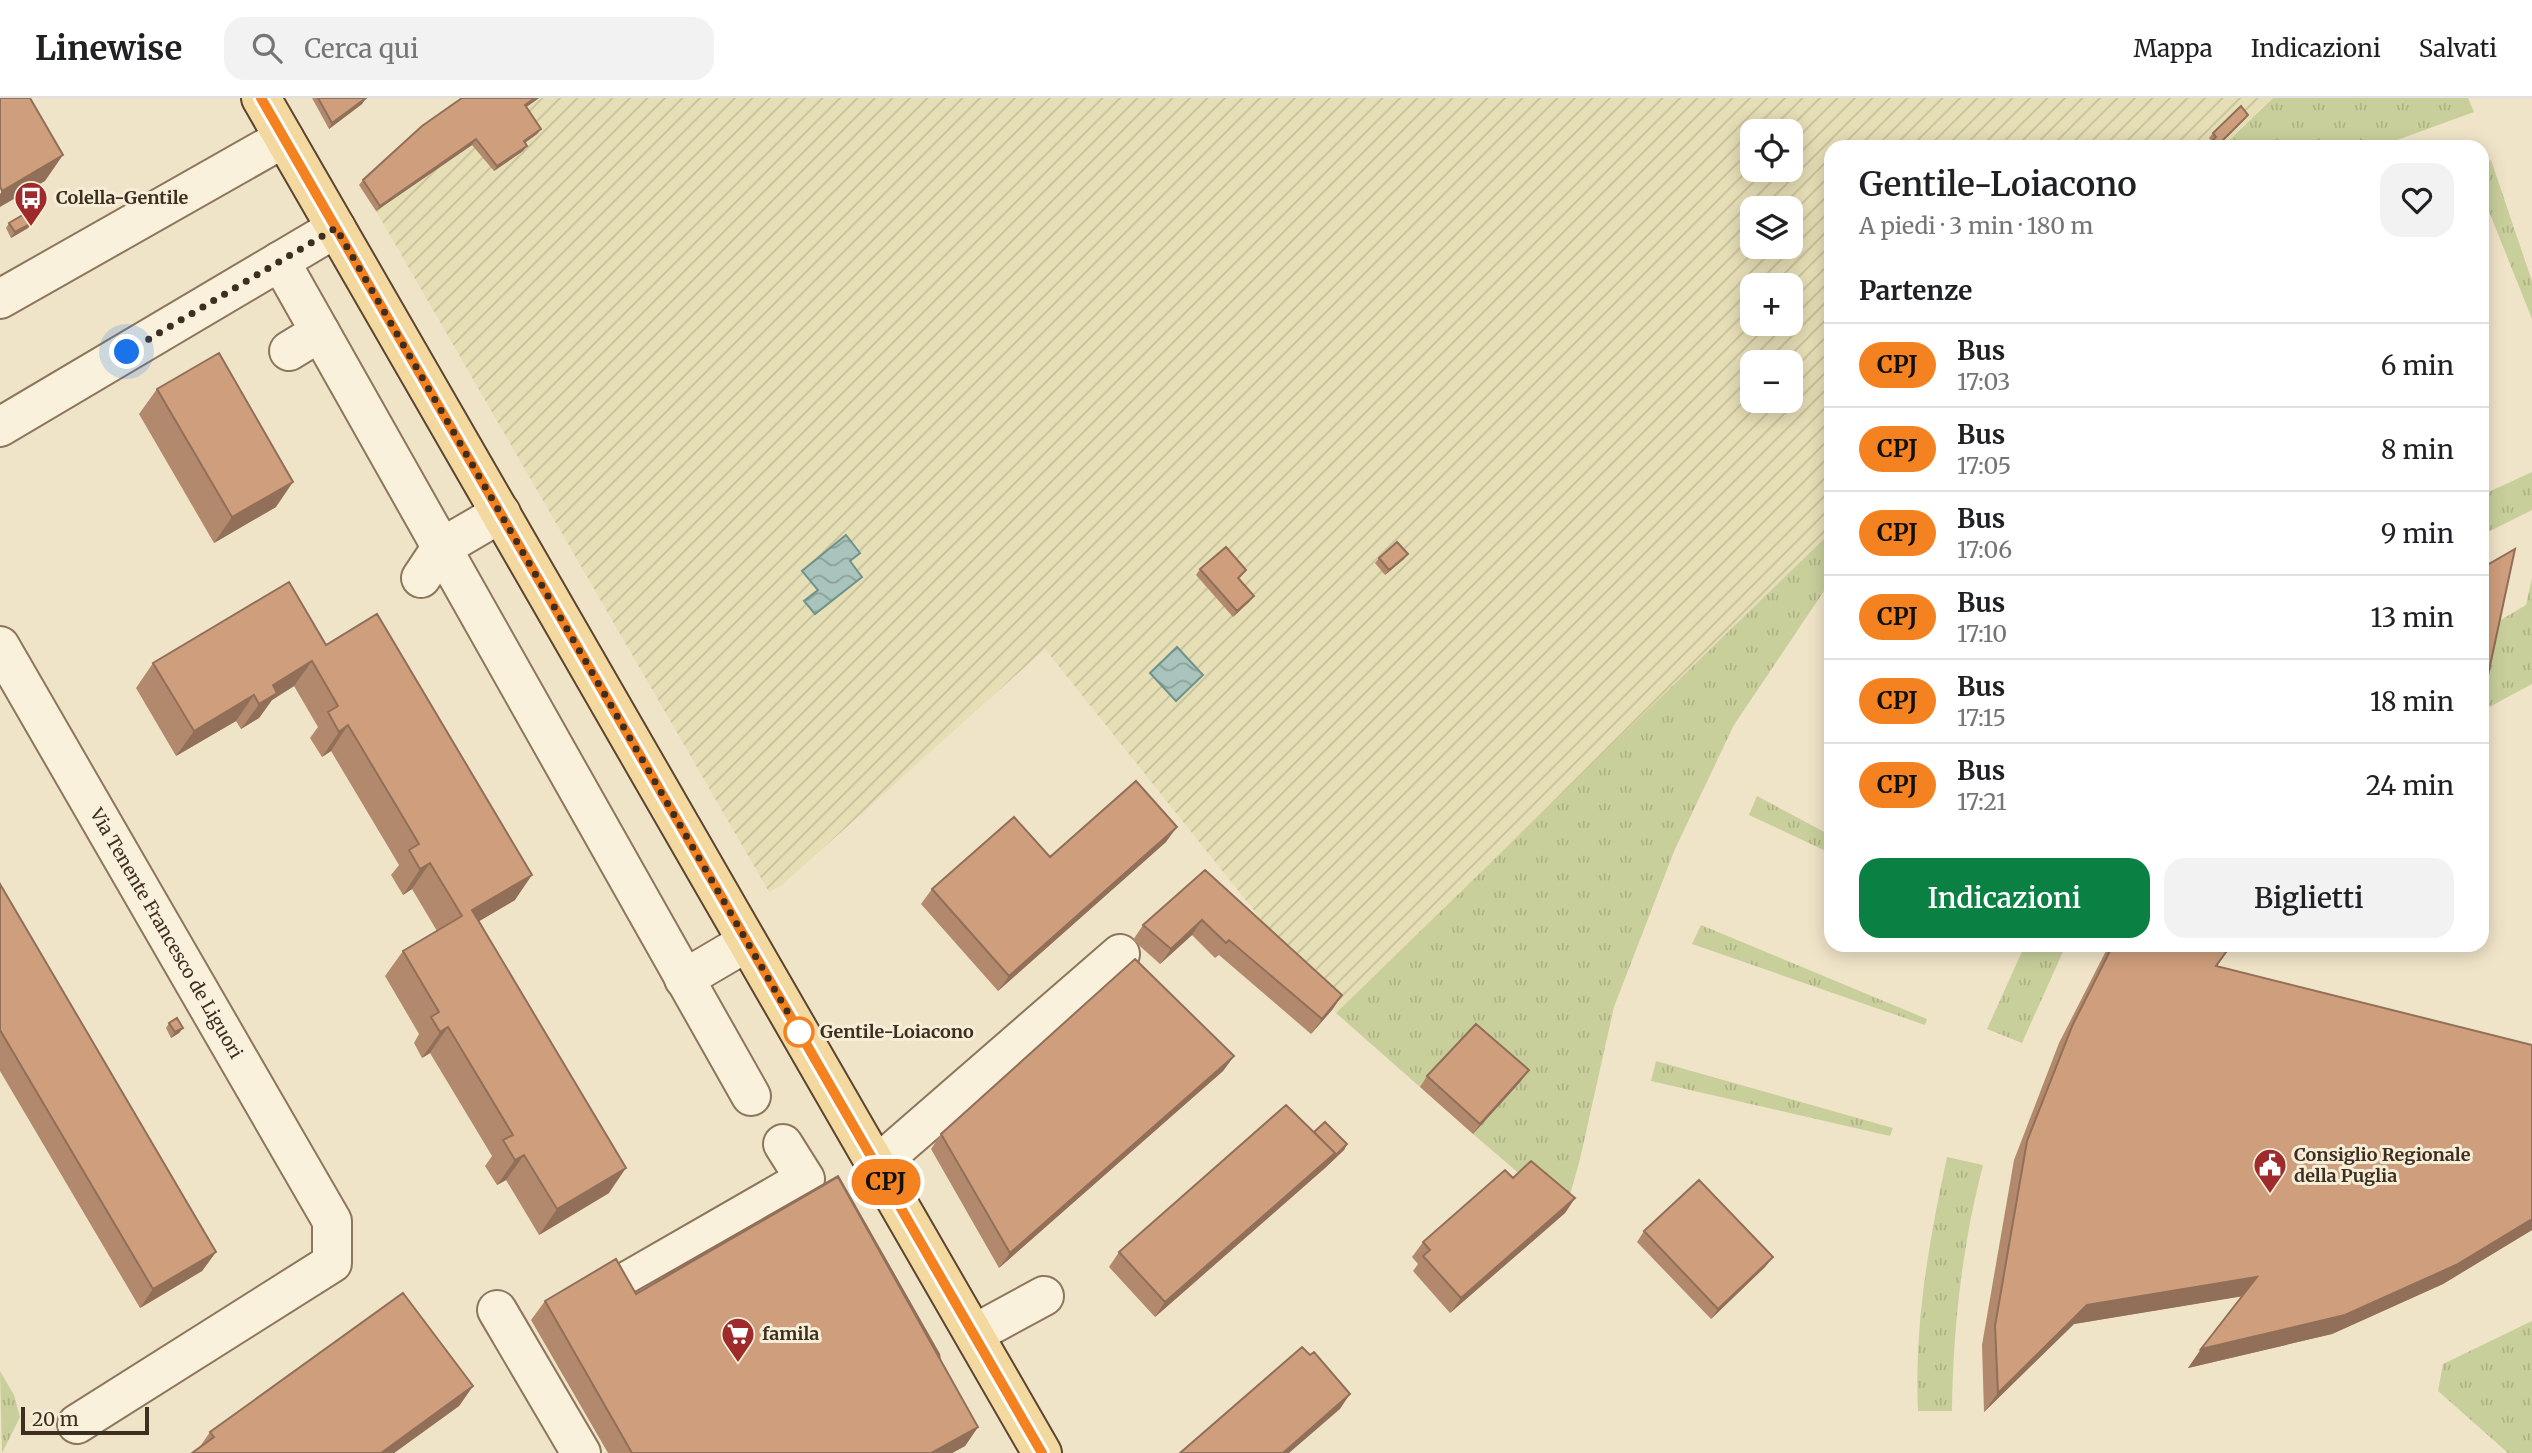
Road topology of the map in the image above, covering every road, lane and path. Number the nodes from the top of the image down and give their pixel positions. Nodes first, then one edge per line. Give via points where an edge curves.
1 (261, 98) edge
2 (284, 138) junction
3 (336, 228) junction
4 (280, 261) junction
5 (0, 299) edge
6 (0, 428) edge
7 (501, 513) junction
8 (431, 563) junction
9 (1, 652) edge
10 (747, 942) junction
11 (1121, 954) dead end
12 (684, 979) junction
13 (751, 1096) dead end
14 (783, 1143) dead end
15 (876, 1166) junction
16 (619, 1286) edge
17 (1044, 1296) dead end
18 (497, 1310) dead end
19 (974, 1334) junction
20 (77, 1424) dead end
21 (581, 1453) edge
22 (1042, 1453) edge

1 - 2 main road
2 - 3 main road
2 - 5 street
3 - 4 street
3 - 7 main road
4 - 6 street
4 - 8 street via 304,341
7 - 8 street
7 - 10 main road
8 - 12 street via 611,877
9 - 20 street, Via Tenente Francesco de Liguori via 332,1221 332,1263
10 - 12 street
10 - 15 main road
11 - 15 street
12 - 13 street via 717,1060
14 - 16 street via 805,1179
15 - 19 main road
17 - 19 street
18 - 21 street
19 - 22 main road

